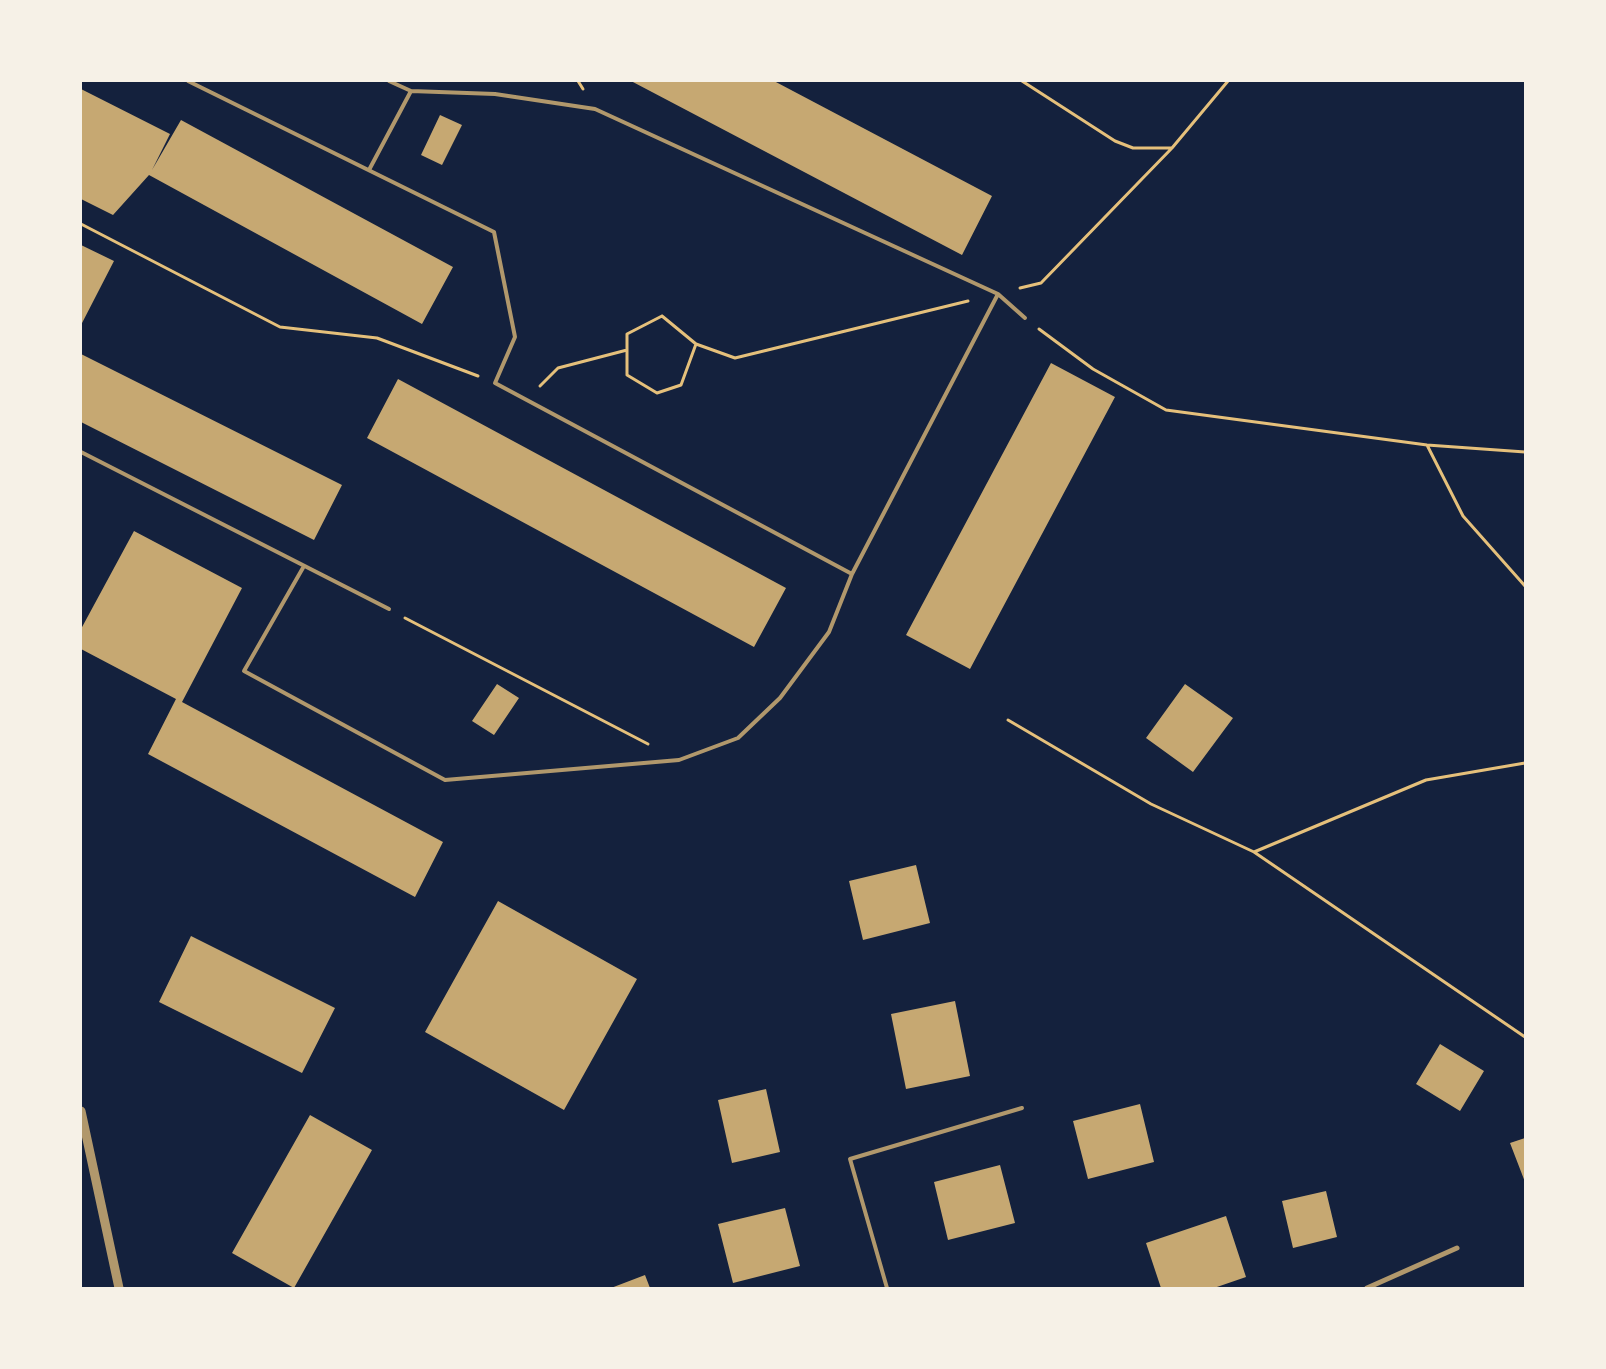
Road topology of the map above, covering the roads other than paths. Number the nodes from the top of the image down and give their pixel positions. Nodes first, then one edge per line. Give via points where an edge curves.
1 (188, 81) edge
2 (389, 81) edge
3 (411, 90) junction
4 (368, 170) junction
5 (998, 294) junction
6 (1025, 318) road end
7 (81, 452) edge
8 (304, 566) junction
9 (852, 574) junction
10 (389, 609) road end
11 (1022, 1108) dead end
12 (81, 1111) edge
13 (1457, 1248) dead end
14 (119, 1288) edge
15 (887, 1288) edge
16 (1367, 1288) edge

1 - 4 lane
2 - 3 lane
3 - 4 lane
3 - 5 lane via 495,94 595,108
4 - 9 lane via 494,232 515,338 495,383
5 - 6 lane
5 - 9 lane
7 - 8 lane
8 - 9 lane via 244,671 446,780 679,760 738,738 780,698 829,632
8 - 10 lane
11 - 15 lane via 850,1159
12 - 14 street
13 - 16 street

